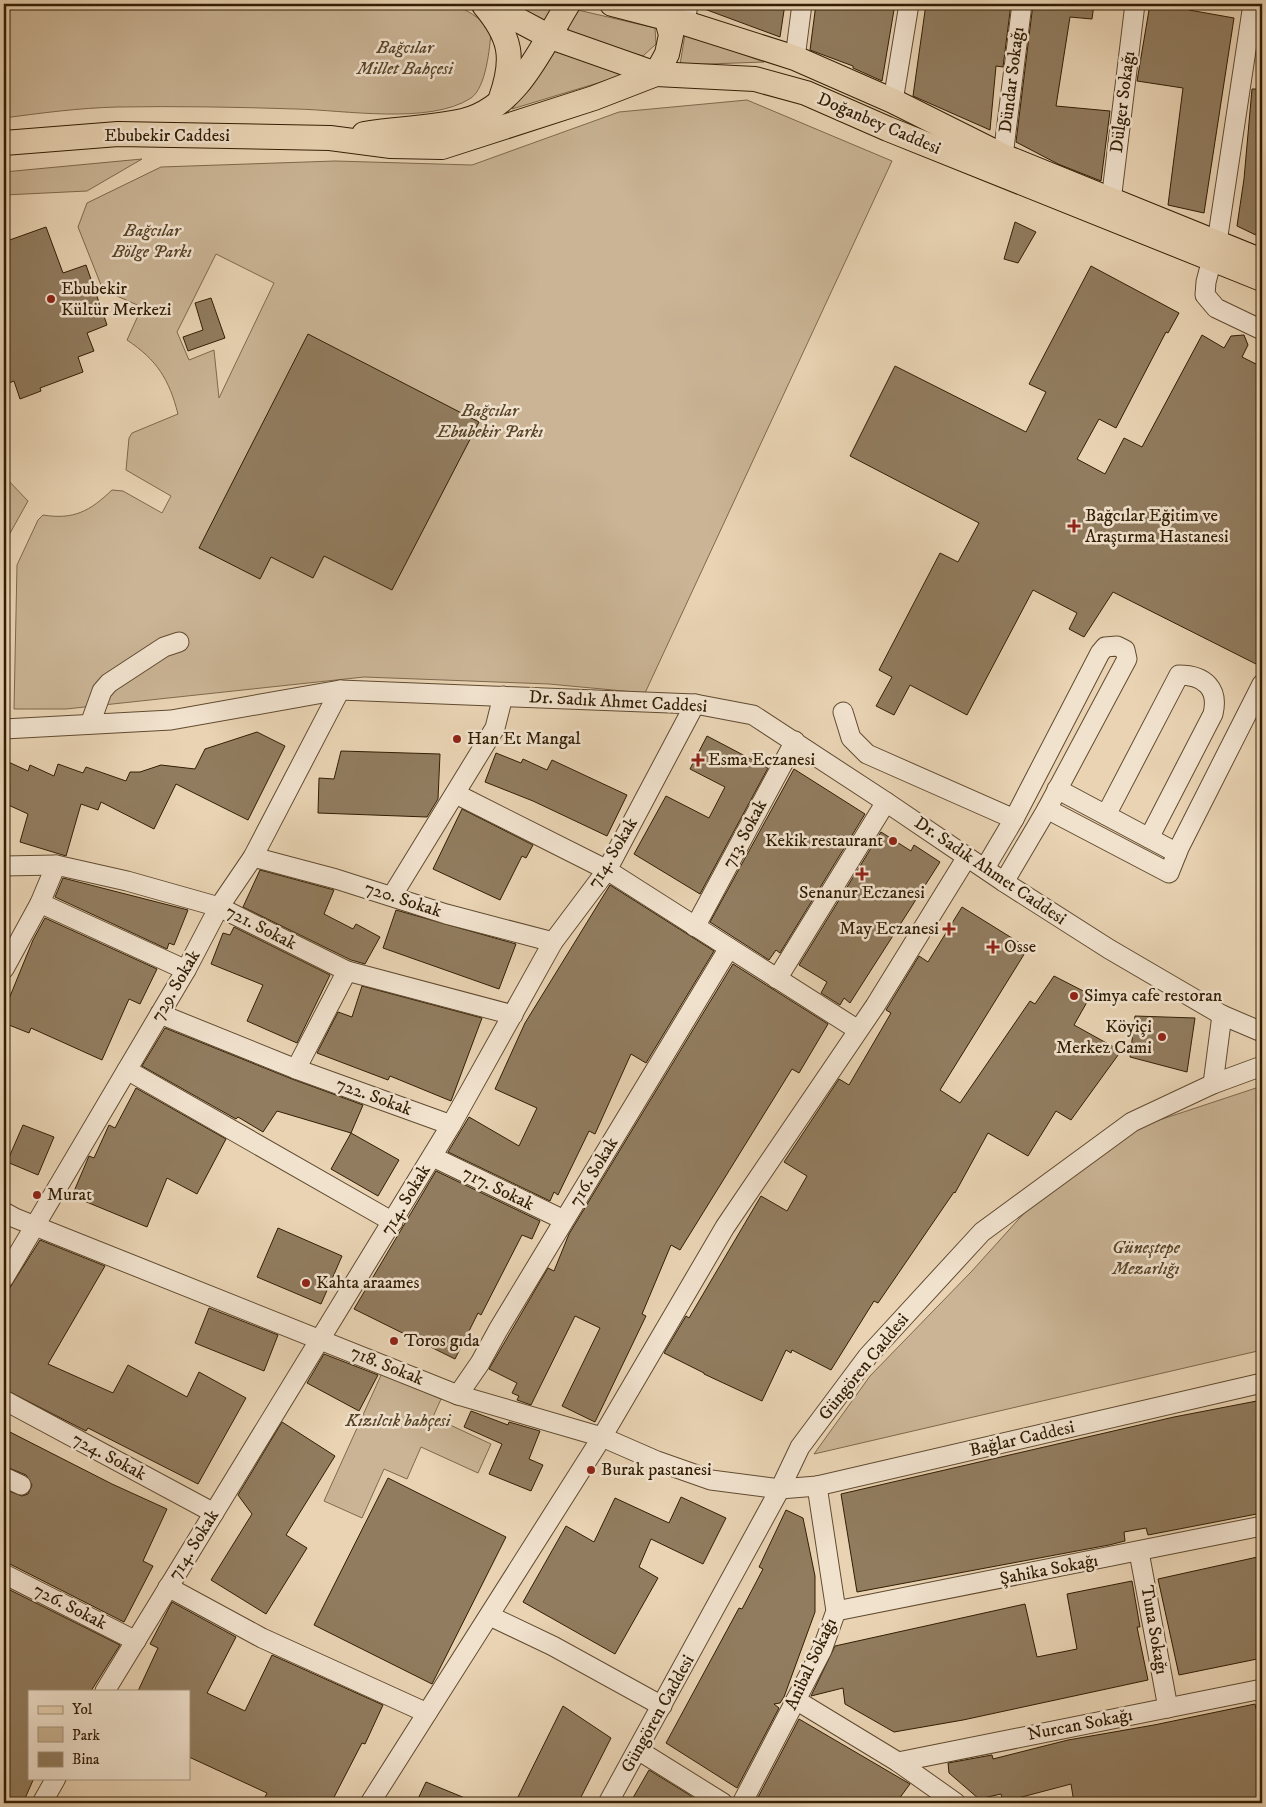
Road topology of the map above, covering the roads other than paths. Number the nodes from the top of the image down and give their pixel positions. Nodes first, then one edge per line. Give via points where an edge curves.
1 (483, 4) edge
2 (488, 4) edge
3 (568, 4) edge
4 (612, 4) edge
5 (802, 4) edge
6 (909, 4) edge
7 (1022, 4) edge
8 (1135, 4) edge
9 (1253, 4) edge
10 (680, 16) edge
11 (548, 36) junction
12 (795, 58) junction
13 (656, 74) junction
14 (893, 101) junction
15 (499, 103) junction
16 (330, 138) junction
17 (4, 143) edge
18 (1003, 156) junction
19 (1111, 201) junction
20 (1214, 251) junction
21 (1262, 261) edge
22 (1262, 280) edge
23 (1262, 330) edge
24 (179, 642) dead end
25 (1262, 684) edge
26 (340, 690) junction
27 (503, 696) junction
28 (695, 704) junction
29 (843, 712) dead end
30 (90, 724) junction
31 (4, 728) edge
32 (795, 742) junction
33 (1057, 789) junction
34 (460, 796) dead end
35 (886, 802) junction
36 (1047, 809) junction
37 (1106, 815) junction
38 (1014, 819) junction
39 (1149, 838) junction
40 (1177, 853) junction
41 (253, 857) junction
42 (967, 857) junction
43 (4, 866) edge
44 (56, 866) junction
45 (985, 868) junction
46 (607, 870) junction
47 (1004, 882) junction
48 (392, 896) junction
49 (40, 903) junction
50 (219, 907) junction
51 (695, 927) junction
52 (553, 942) junction
53 (729, 948) junction
54 (4, 970) edge
55 (186, 970) junction
56 (347, 971) junction
57 (777, 979) junction
58 (160, 1014) junction
59 (513, 1015) junction
60 (1222, 1015) junction
61 (858, 1030) junction
62 (1262, 1032) edge
63 (1262, 1066) edge
64 (296, 1069) junction
65 (127, 1070) junction
66 (1213, 1084) junction
67 (451, 1125) junction
68 (433, 1157) junction
69 (4, 1212) edge
70 (564, 1220) junction
71 (393, 1222) junction
72 (35, 1225) junction
73 (4, 1278) edge
74 (321, 1339) junction
75 (1262, 1383) edge
76 (458, 1395) junction
77 (4, 1400) edge
78 (602, 1437) junction
79 (4, 1477) edge
80 (21, 1485) dead end
81 (817, 1486) junction
82 (780, 1489) junction
83 (214, 1513) junction
84 (1262, 1526) edge
85 (1139, 1552) junction
86 (4, 1574) edge
87 (168, 1588) junction
88 (836, 1611) junction
89 (490, 1616) junction
90 (136, 1640) junction
91 (1262, 1689) edge
92 (106, 1690) edge
93 (796, 1700) junction
94 (662, 1706) junction
95 (1168, 1708) junction
96 (427, 1714) junction
97 (638, 1750) junction
98 (898, 1762) junction
99 (55, 1780) edge
100 (42, 1803) edge
101 (370, 1803) edge
102 (608, 1803) edge
103 (723, 1803) edge
104 (742, 1803) edge
105 (956, 1803) edge

1 - 15 main road via 507,39 510,60
2 - 11 main road, Doğanbey Caddesi
3 - 11 main road
4 - 10 main road, Doğanbey Caddesi
5 - 12 street
6 - 14 street
7 - 18 street, Dündar Sokağı
8 - 19 street, Dülger Sokağı
9 - 20 street
10 - 12 main road, Doğanbey Caddesi
10 - 13 main road via 667,54
11 - 13 main road, Doğanbey Caddesi
11 - 15 main road via 525,75
12 - 14 main road, Doğanbey Caddesi
13 - 16 main road via 594,98 442,147 391,146
13 - 20 main road, Doğanbey Caddesi via 755,79 806,93 888,129
14 - 18 main road, Doğanbey Caddesi
15 - 16 main road via 464,121
16 - 17 main road, Ebubekir Caddesi via 118,134
18 - 19 main road, Doğanbey Caddesi
19 - 20 main road, Doğanbey Caddesi
20 - 21 main road, Doğanbey Caddesi
20 - 22 main road, Doğanbey Caddesi
20 - 23 street via 1205,295 1216,308
24 - 30 street via 164,647 109,683 102,691
25 - 40 street
26 - 27 street, Dr. Sadık Ahmet Caddesi
26 - 30 street, Dr. Sadık Ahmet Caddesi via 171,720
26 - 41 street, 729. Sokak
27 - 28 street, Dr. Sadık Ahmet Caddesi
27 - 48 street via 495,728
28 - 32 street, Dr. Sadık Ahmet Caddesi via 753,715
28 - 46 street, 714. Sokak
29 - 38 street via 851,738 867,754
30 - 31 street, Dr. Sadık Ahmet Caddesi
32 - 35 street, Dr. Sadık Ahmet Caddesi
32 - 51 street, 713. Sokak
33 - 36 street
33 - 37 street
33 - 38 street via 1127,659 1125,650 1117,646 1105,647 1100,653
34 - 46 street
35 - 42 street, Dr. Sadık Ahmet Caddesi
35 - 57 street
36 - 40 street via 1169,873
36 - 47 street
37 - 39 street
37 - 39 street via 1176,679 1179,675 1191,676 1211,687 1216,699 1214,714
38 - 45 street
39 - 40 street
41 - 48 street, 720. Sokak
41 - 50 street, 729. Sokak
42 - 45 street, Dr. Sadık Ahmet Caddesi
42 - 61 street
43 - 44 street, 721. Sokak
44 - 49 street
44 - 50 street, 721. Sokak via 127,881
45 - 47 street, Dr. Sadık Ahmet Caddesi
46 - 51 street
46 - 52 street, 714. Sokak
47 - 60 street, Dr. Sadık Ahmet Caddesi via 1109,949
48 - 52 street, 720. Sokak
49 - 54 street
49 - 55 street
50 - 55 street, 729. Sokak
50 - 56 street, 721. Sokak
51 - 53 street
52 - 59 street, 714. Sokak
53 - 57 street
53 - 70 street, 716. Sokak
55 - 58 street, 729. Sokak
56 - 59 street, 721. Sokak
56 - 64 street
57 - 61 street
58 - 64 street, 722. Sokak
58 - 65 street, 729. Sokak
59 - 67 street, 714. Sokak
60 - 62 street, Dr. Sadık Ahmet Caddesi
60 - 66 street
61 - 78 street via 725,1227
63 - 66 street, Güngören Caddesi
64 - 67 street, 722. Sokak
65 - 71 street
65 - 72 street, 729. Sokak
66 - 82 street, Güngören Caddesi via 1132,1122 982,1232 868,1356 800,1447
67 - 68 street, 714. Sokak
68 - 70 street, 717. Sokak
68 - 71 street, 714. Sokak
69 - 72 street, 718. Sokak
70 - 76 street, 716. Sokak
71 - 74 street, 714. Sokak
72 - 73 street, 729. Sokak
72 - 74 street, 718. Sokak
74 - 76 street, 718. Sokak
74 - 83 street, 714. Sokak
75 - 81 street, Bağlar Caddesi
76 - 78 street, 718. Sokak
77 - 83 street, 724. Sokak
78 - 82 street, 718. Sokak via 711,1480
78 - 89 street
79 - 80 street
81 - 82 street, Bağlar Caddesi
81 - 88 street, Anibal Sokağı
82 - 94 street, Güngören Caddesi
83 - 87 street, 714. Sokak
84 - 85 street, Şahika Sokağı
85 - 88 street, Şahika Sokağı
85 - 95 street, Tuna Sokağı
86 - 90 street, 726. Sokak
87 - 90 street, 714. Sokak
87 - 96 street via 262,1638
88 - 93 street, Anibal Sokağı via 822,1650
89 - 94 street via 553,1646
89 - 96 street
90 - 92 street, 714. Sokak
91 - 95 street, Nurcan Sokağı
93 - 98 street
93 - 104 street, Anibal Sokağı
94 - 97 street, Güngören Caddesi
95 - 98 street, Nurcan Sokağı
96 - 101 street
97 - 102 street, Güngören Caddesi
97 - 103 street
98 - 105 street
99 - 100 street

